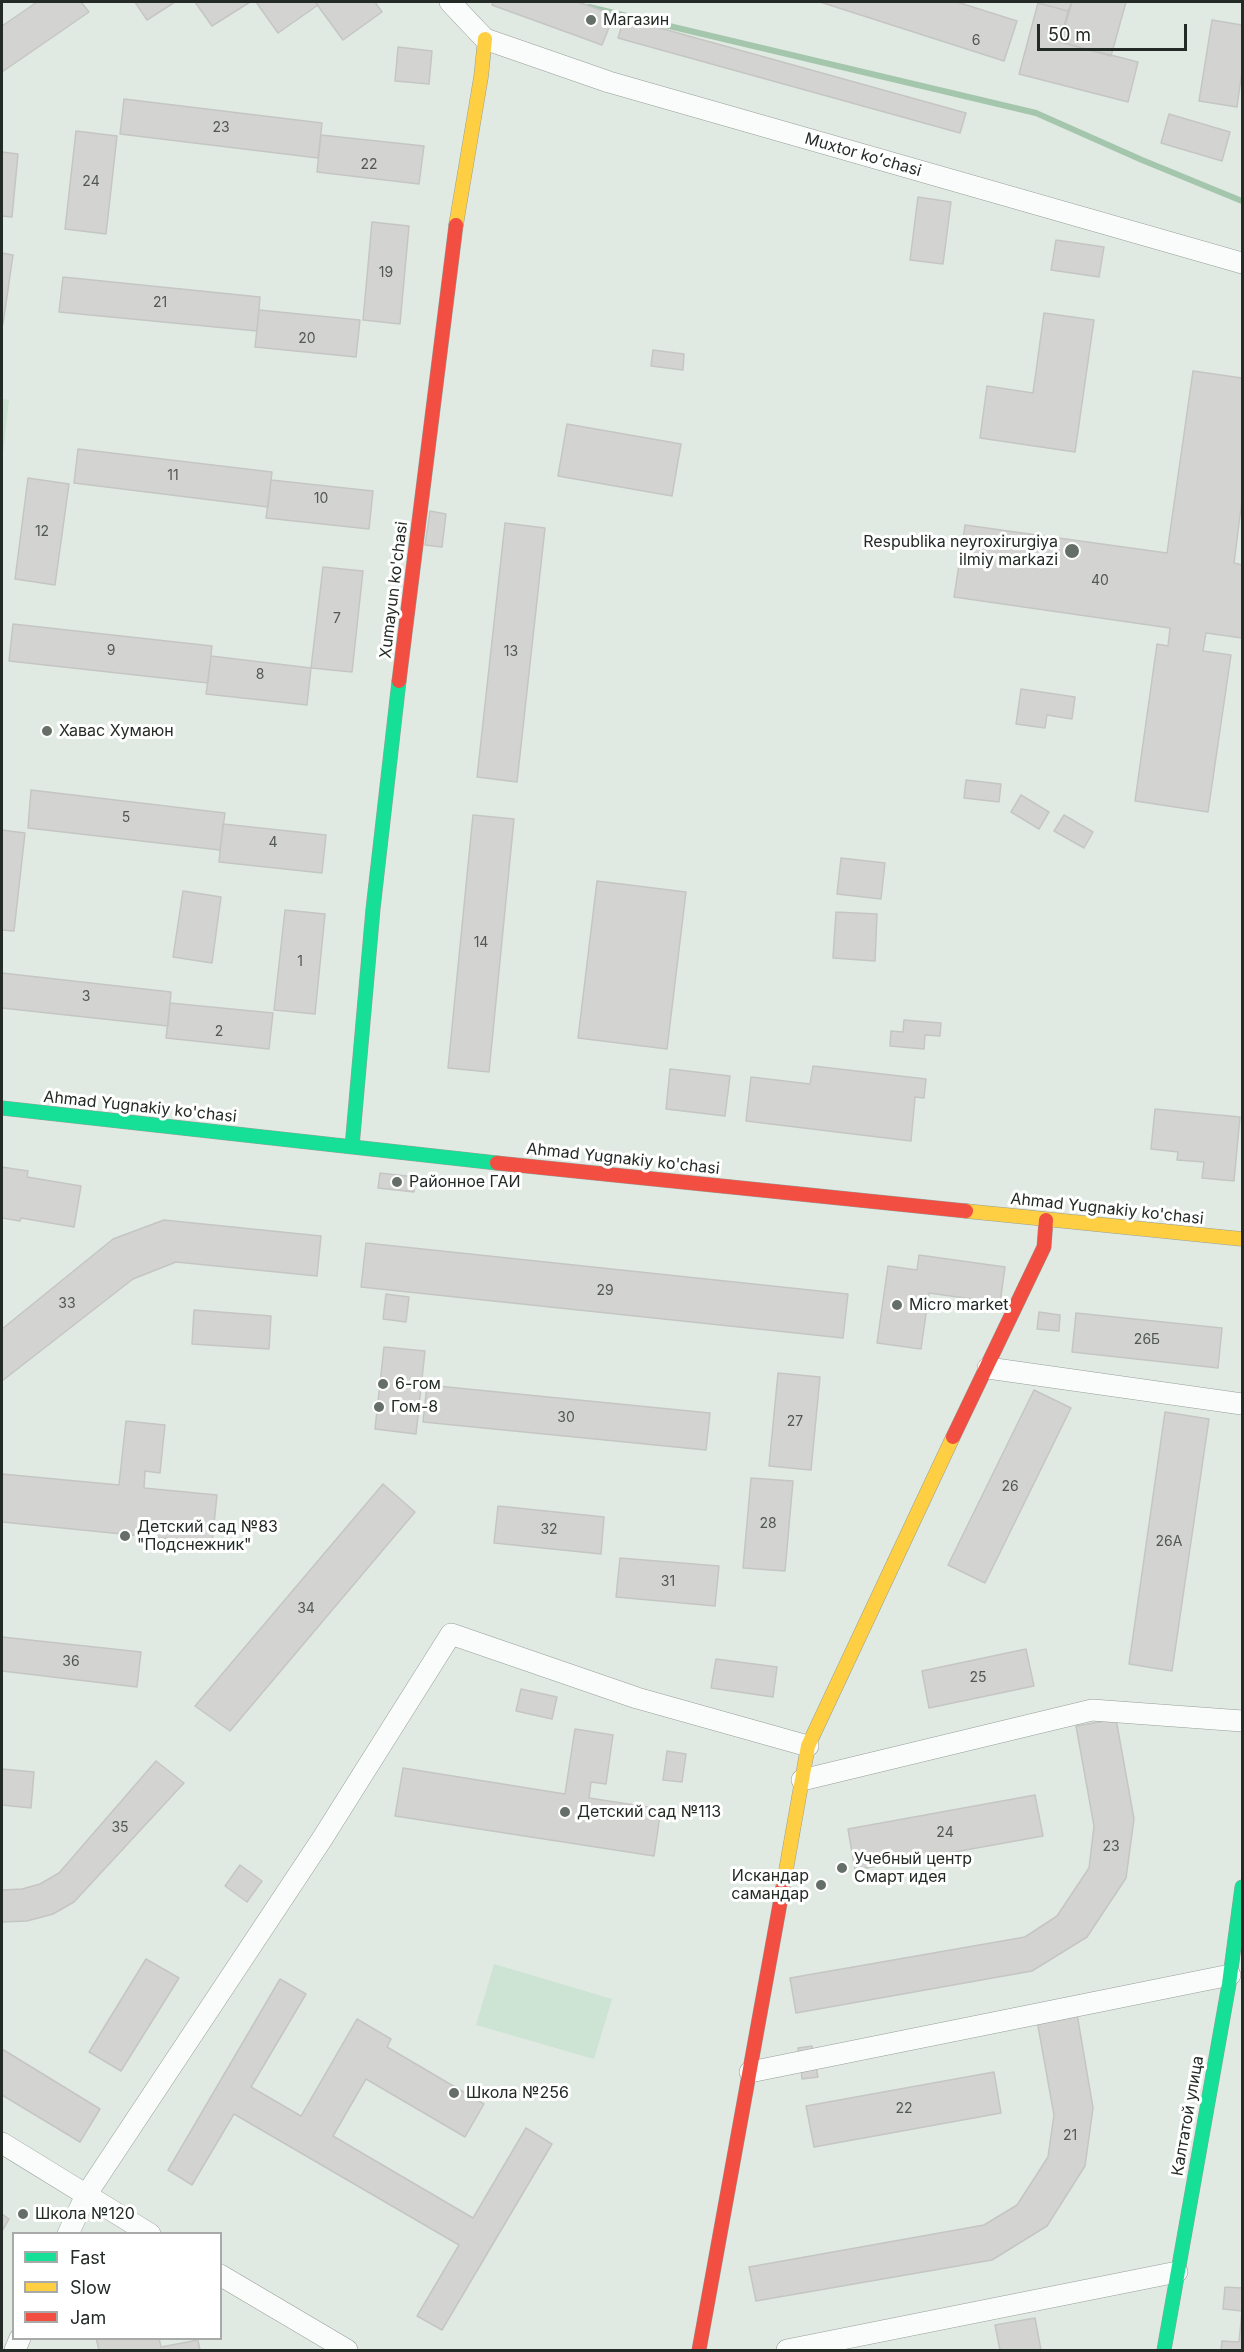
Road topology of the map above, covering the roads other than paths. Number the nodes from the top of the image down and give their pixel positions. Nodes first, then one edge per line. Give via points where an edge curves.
1 (450, 2) edge
2 (485, 39) junction
3 (1242, 263) edge
4 (2, 1108) edge
5 (352, 1147) junction
6 (1046, 1220) junction
7 (1242, 1239) edge
8 (988, 1368) junction
9 (1242, 1404) edge
10 (1242, 1721) edge
11 (808, 1746) junction
12 (802, 1780) junction
13 (1242, 1887) edge
14 (1230, 1975) junction
15 (750, 2072) junction
16 (2, 2144) edge
17 (86, 2195) junction
18 (69, 2232) edge
19 (147, 2232) edge
20 (1177, 2272) junction
21 (222, 2276) edge
22 (346, 2350) edge
23 (699, 2350) edge
24 (787, 2350) edge
25 (1164, 2350) edge

1 - 2 street
2 - 3 street, Muxtor koʻchasi via 631,88
2 - 5 street, Xumayun ko'chasi via 459,205 414,556 373,909
4 - 5 street, Ahmad Yugnakiy ko'chasi
5 - 6 street, Ahmad Yugnakiy ko'chasi
6 - 7 street, Ahmad Yugnakiy ko'chasi
6 - 8 street via 1044,1247
8 - 9 street
8 - 11 street
10 - 12 street via 1092,1710
11 - 12 street
11 - 17 street via 637,1698 451,1634 322,1839
12 - 15 street
13 - 14 street, Калтатой улица
14 - 15 street
14 - 20 street, Калтатой улица
15 - 23 street
16 - 17 street
17 - 18 street
17 - 19 street
20 - 24 street
20 - 25 street, Калтатой улица
21 - 22 street

